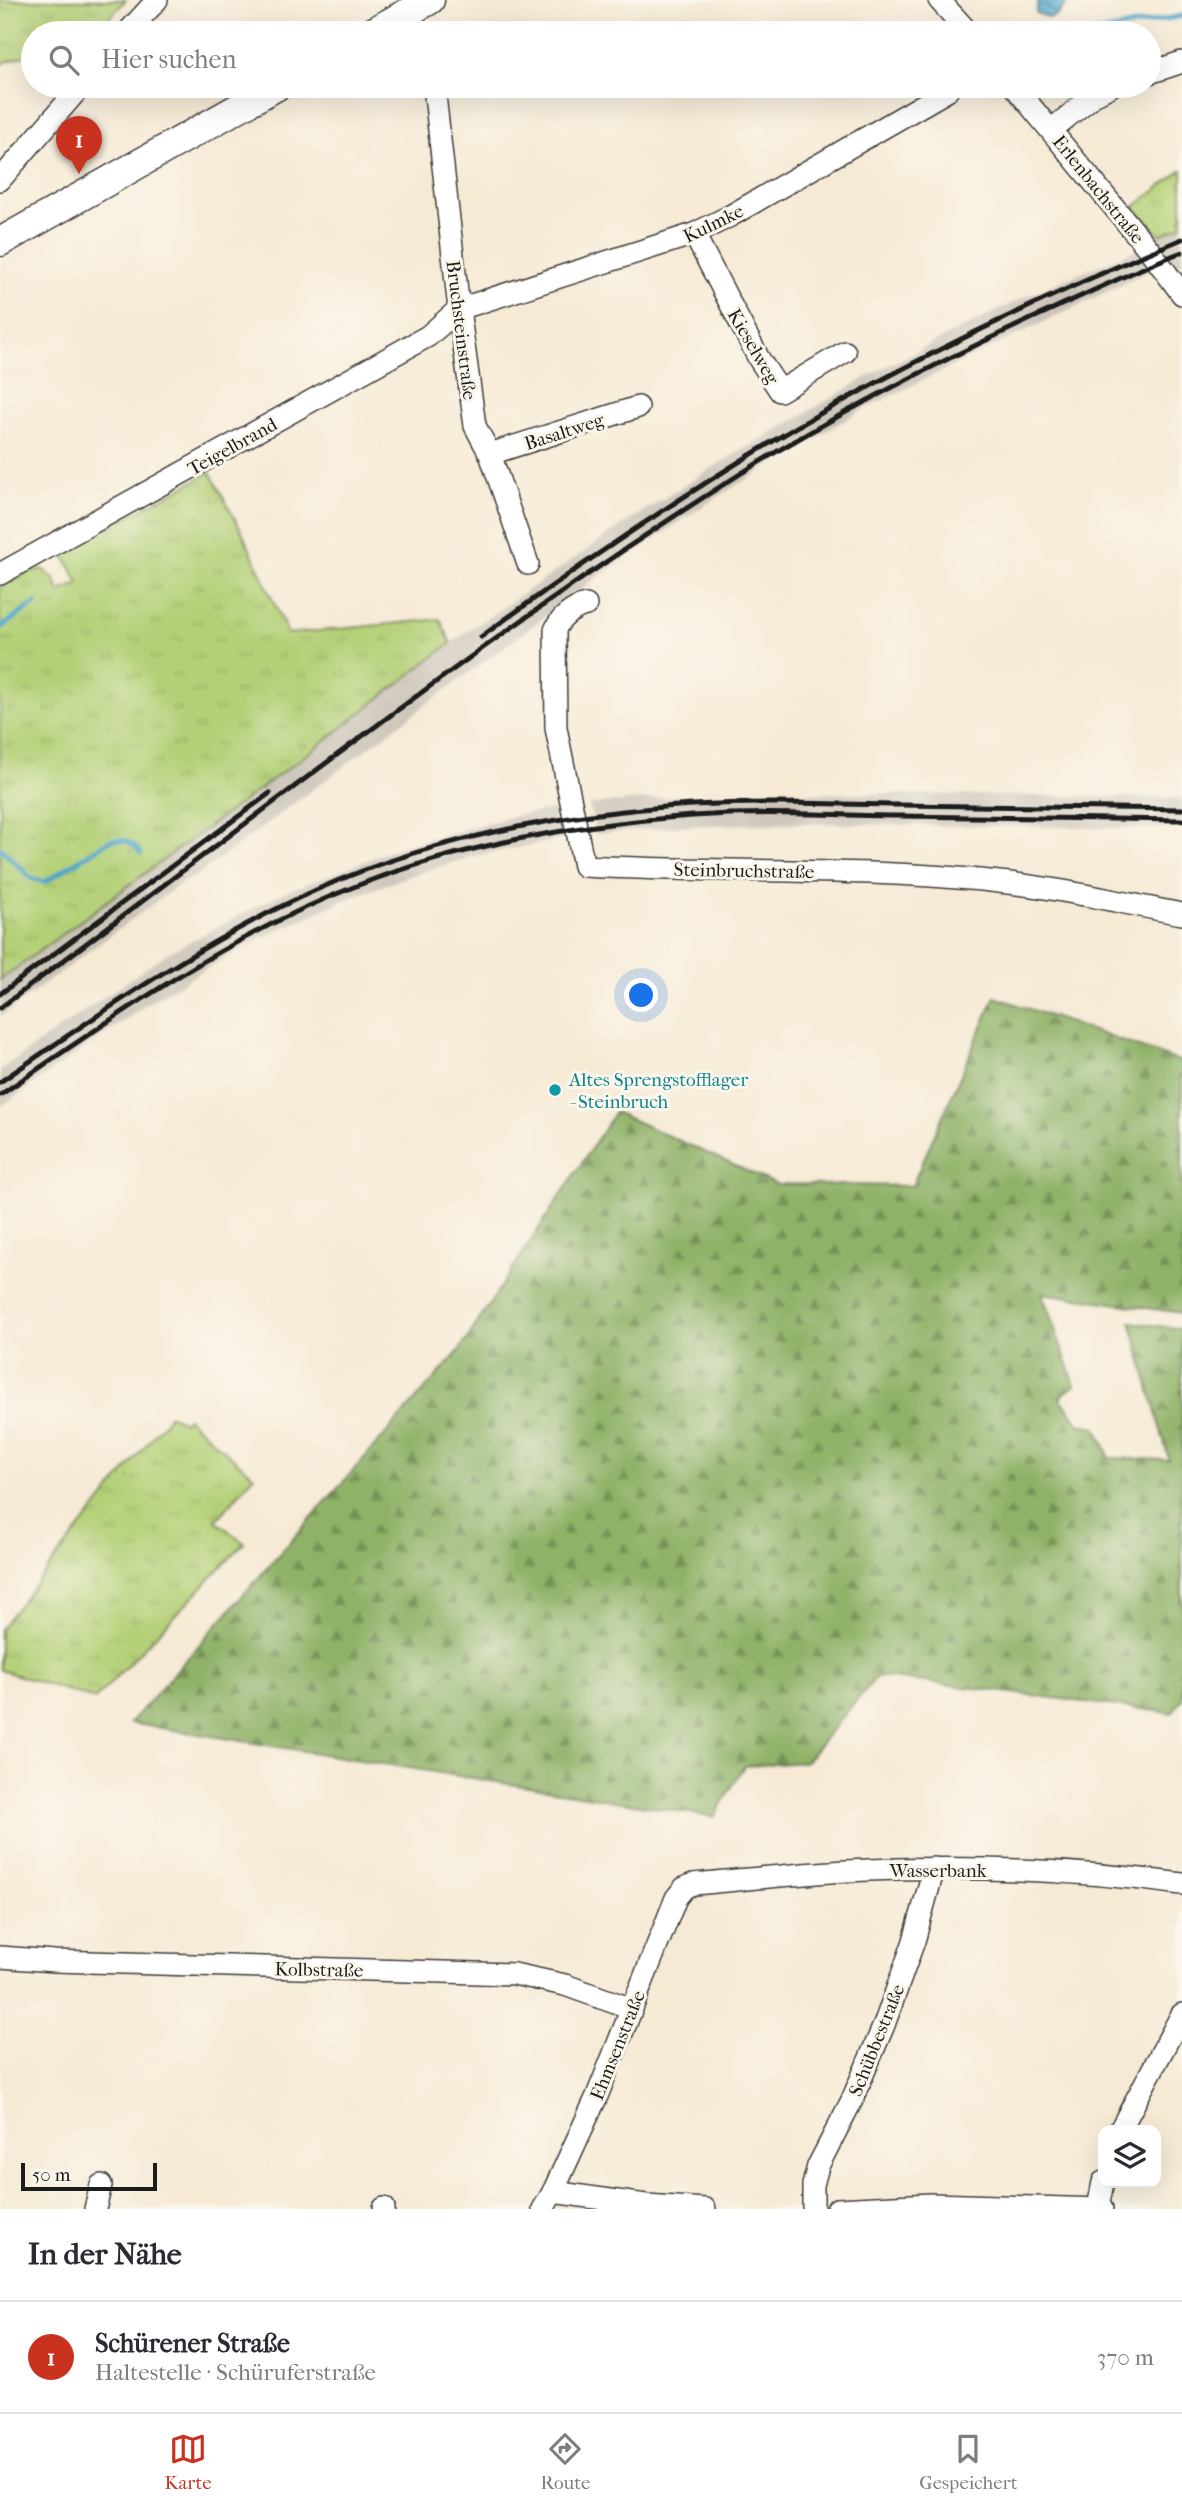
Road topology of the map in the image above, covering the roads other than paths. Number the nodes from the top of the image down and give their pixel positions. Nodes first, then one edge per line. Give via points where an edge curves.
1 (157, 0) edge
2 (430, 0) edge
3 (939, 0) edge
4 (138, 21) edge
5 (410, 21) edge
6 (958, 21) edge
7 (1182, 62) edge
8 (1161, 69) edge
9 (71, 98) edge
10 (257, 98) edge
11 (434, 98) edge
12 (935, 98) edge
13 (1024, 98) edge
14 (1091, 98) edge
15 (1051, 130) junction
16 (0, 180) edge
17 (694, 234) junction
18 (0, 242) edge
19 (1182, 294) edge
20 (459, 309) junction
21 (845, 352) dead end
22 (638, 407) dead end
23 (490, 454) junction
24 (528, 564) dead end
25 (0, 575) edge
26 (586, 605) dead end
27 (1182, 914) edge
28 (934, 1868) junction
29 (693, 1884) joint
30 (1182, 1884) edge
31 (0, 1957) edge
32 (632, 2009) junction
33 (1182, 2014) edge
34 (1124, 2125) edge
35 (102, 2185) dead end
36 (1102, 2188) edge
37 (548, 2201) edge
38 (1100, 2208) edge
39 (95, 2209) edge
40 (705, 2209) edge
41 (813, 2209) edge
42 (837, 2209) edge

1 - 4 street
2 - 5 main road
3 - 6 street
7 - 8 street
9 - 16 street
10 - 18 main road
11 - 20 street, Bruchsteinstraße
12 - 17 street, Kulmke
13 - 15 street, Erlenbachstraße
14 - 15 street
15 - 19 street, Erlenbachstraße
17 - 20 street, Kulmke
17 - 21 street, Kieselweg via 780,391
20 - 23 street, Bruchsteinstraße via 475,426
20 - 25 street, Teigelbrand via 428,336
22 - 23 street, Basaltweg
23 - 24 street, Bruchsteinstraße
26 - 27 street, Steinbruchstraße via 558,622 554,683 556,728 584,866 954,878
28 - 29 street, Wasserbank
28 - 30 street, Wasserbank via 1072,1872
28 - 41 street, Schübbestraße via 884,2025 818,2166
29 - 32 street, Ehmsenstraße via 676,1898
31 - 32 street, Kolbstraße via 514,1974 565,1985
32 - 37 street, Ehmsenstraße
33 - 34 street
35 - 39 street
36 - 38 street
37 - 40 street
38 - 42 street via 931,2204

